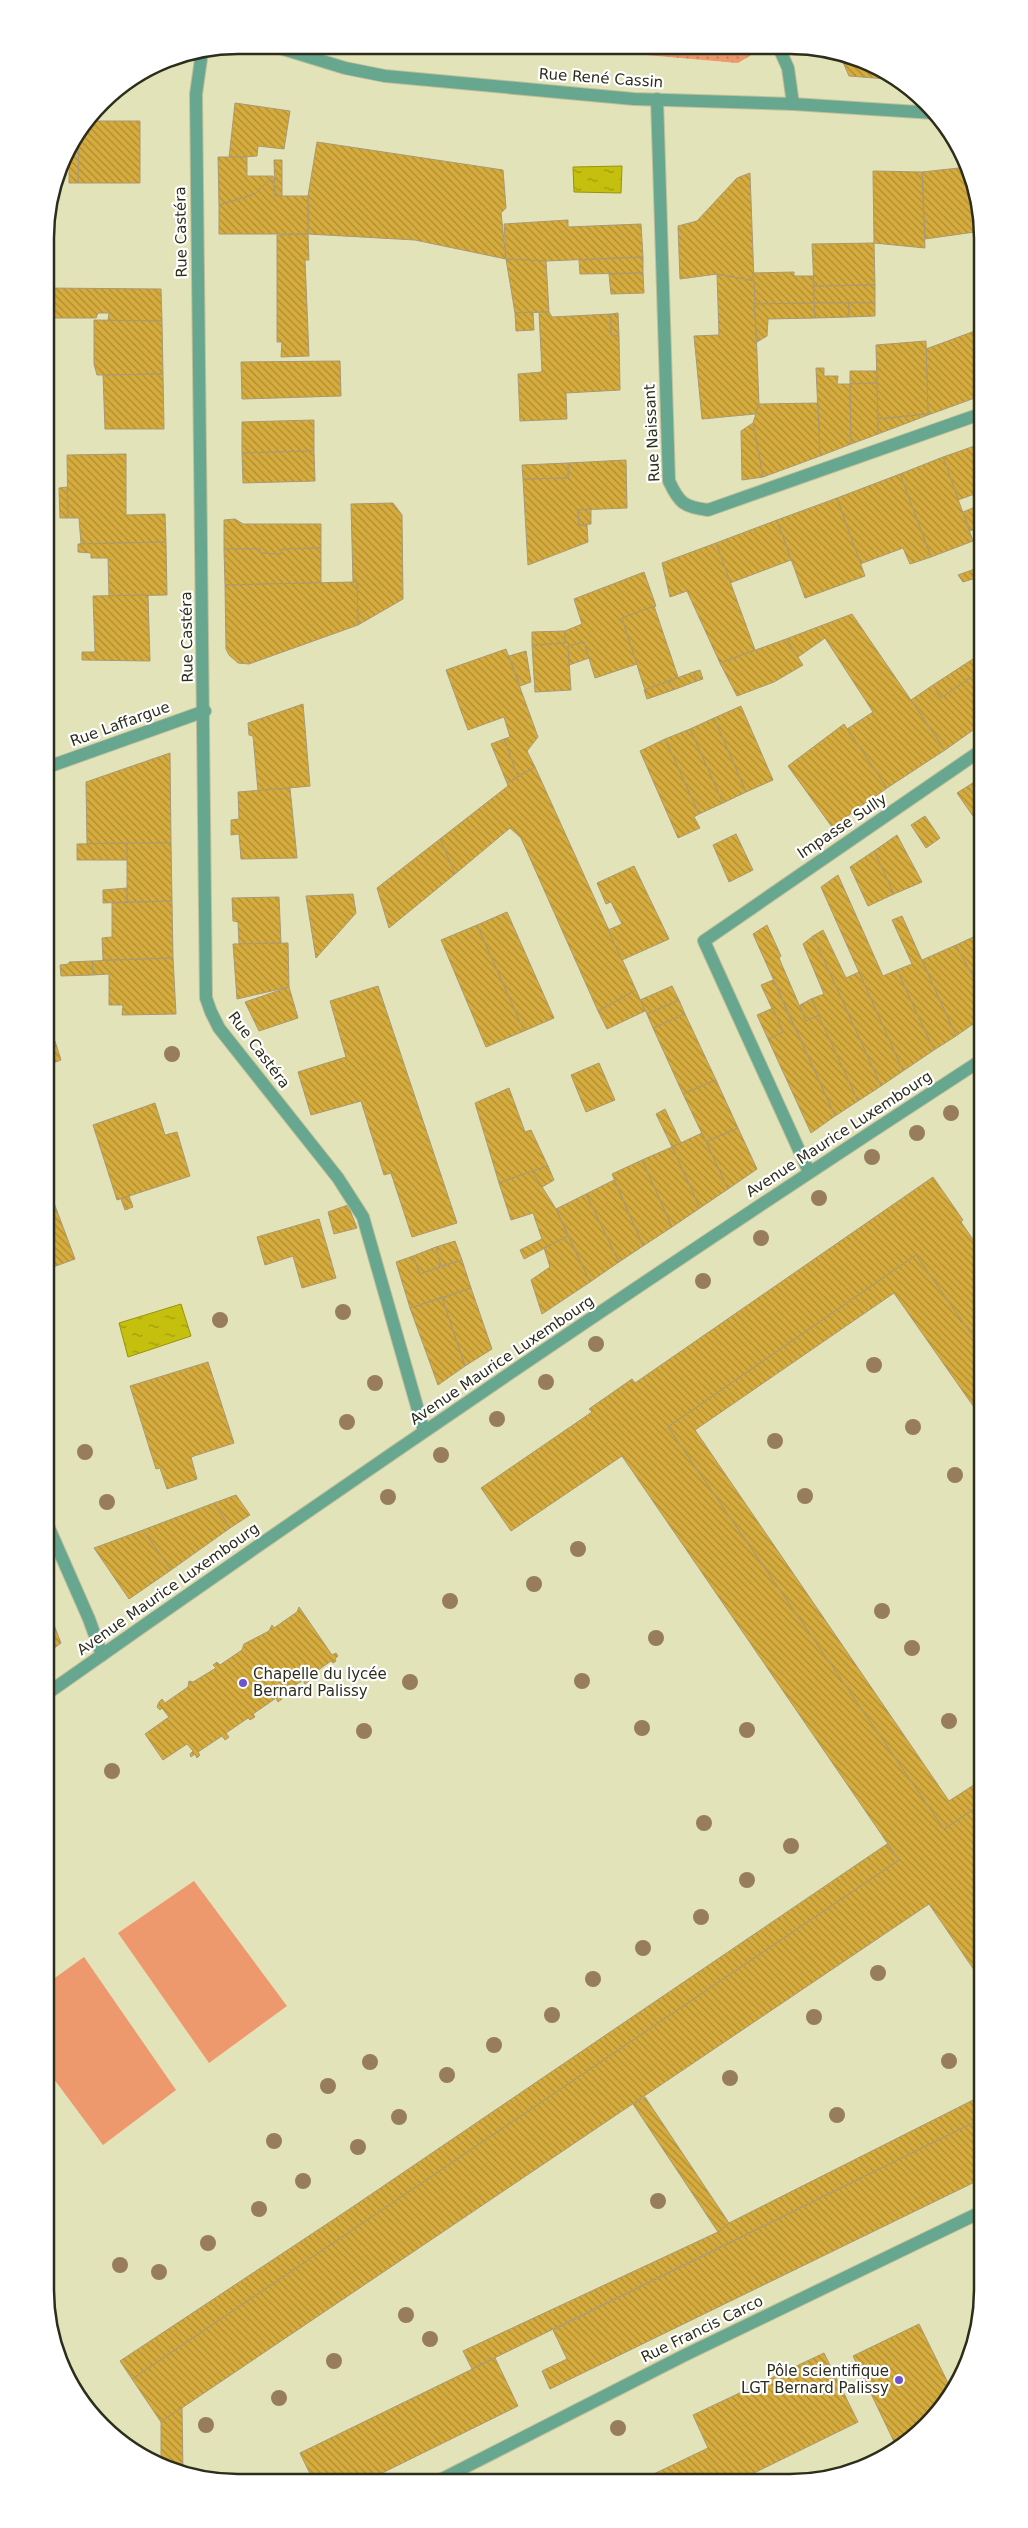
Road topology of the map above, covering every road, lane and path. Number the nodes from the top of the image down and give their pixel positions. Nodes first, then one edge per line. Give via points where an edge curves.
1 (299, 54) edge
2 (782, 54) edge
3 (201, 57) edge
4 (657, 99) junction
5 (793, 104) junction
6 (925, 112) edge
7 (974, 416) edge
8 (205, 711) junction
9 (974, 755) edge
10 (54, 765) edge
11 (974, 1065) edge
12 (809, 1172) junction
13 (424, 1431) junction
14 (54, 1539) edge
15 (102, 1655) junction
16 (54, 1689) edge
17 (974, 2215) edge
18 (452, 2474) edge

1 - 4 street, Rue René Cassin via 385,76
2 - 5 street via 788,68
3 - 8 street, Rue Castéra via 196,94
4 - 5 street, Rue René Cassin
4 - 7 street, Rue Naissant via 668,481 676,498 682,504 708,510
5 - 6 street, Rue René Cassin
8 - 10 street, Rue Laffargue
8 - 13 street, Rue Castéra via 208,1005 219,1028 354,1199 368,1231
9 - 12 street, Impasse Sully via 704,941
11 - 12 street, Avenue Maurice Luxembourg
12 - 13 street, Avenue Maurice Luxembourg
13 - 15 street, Avenue Maurice Luxembourg
14 - 15 street
15 - 16 street, Avenue Maurice Luxembourg
17 - 18 street, Rue Francis Carco via 685,2355

